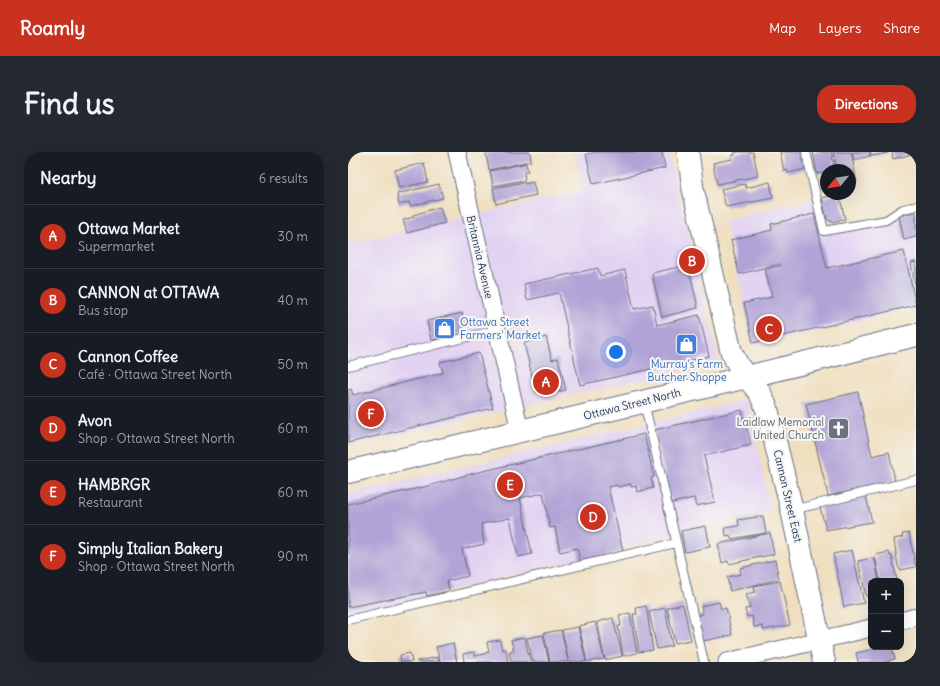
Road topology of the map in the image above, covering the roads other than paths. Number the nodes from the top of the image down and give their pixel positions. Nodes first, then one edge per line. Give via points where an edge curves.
1 (457, 152) edge
2 (688, 152) edge
3 (806, 152) edge
4 (916, 206) edge
5 (497, 330) junction
6 (916, 335) edge
7 (348, 366) edge
8 (747, 377) junction
9 (644, 402) junction
10 (520, 431) junction
11 (348, 472) edge
12 (916, 480) edge
13 (792, 510) junction
14 (676, 543) junction
15 (916, 617) edge
16 (348, 620) edge
17 (904, 620) edge
18 (868, 629) edge
19 (819, 640) junction
20 (704, 662) edge
21 (727, 662) edge
22 (824, 662) edge

1 - 5 street, Britannia Avenue
2 - 8 street, Cannon Street East via 693,189 732,351
3 - 4 lane via 824,231 886,220 903,209
5 - 7 lane
5 - 10 street, Britannia Avenue
6 - 8 main road, Ottawa Street North
8 - 9 main road, Ottawa Street North
8 - 13 main road, Cannon Street East via 760,393 767,409
9 - 10 main road, Ottawa Street North
9 - 14 lane
10 - 11 main road, Ottawa Street North
12 - 13 lane
13 - 19 main road, Cannon Street East
14 - 16 lane
14 - 20 lane
15 - 17 street
18 - 19 street
19 - 21 street
19 - 22 main road, Cannon Street East

